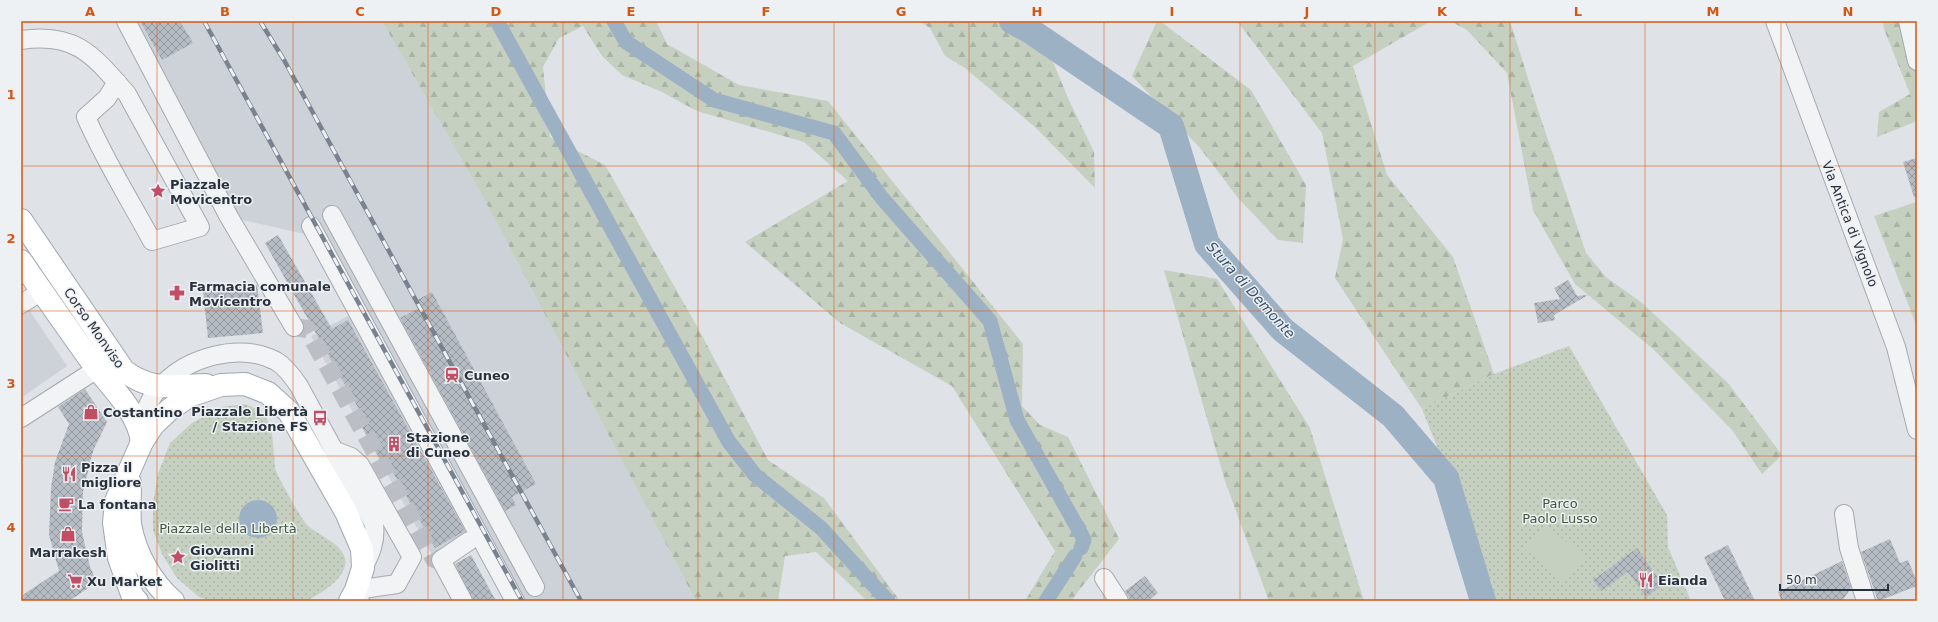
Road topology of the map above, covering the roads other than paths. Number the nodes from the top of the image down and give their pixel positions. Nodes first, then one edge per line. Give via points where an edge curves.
1 (126, 21) edge
2 (1908, 21) edge
3 (1776, 22) edge
4 (21, 40) edge
5 (1917, 61) edge
6 (117, 82) junction
7 (332, 215) dead end
8 (21, 220) edge
9 (311, 226) dead end
10 (21, 261) edge
11 (42, 291) junction
12 (21, 304) edge
13 (294, 327) tunnel mouth
14 (97, 369) junction
15 (221, 385) junction
16 (160, 387) junction
17 (21, 418) edge
18 (1917, 430) edge
19 (139, 442) junction
20 (333, 450) junction
21 (1844, 514) dead end
22 (469, 541) dead end
23 (363, 568) junction
24 (1104, 578) dead end
25 (536, 586) dead end
26 (355, 597) edge
27 (133, 600) edge
28 (173, 601) edge
29 (463, 601) edge
30 (514, 601) edge
31 (1119, 601) edge
32 (1866, 601) edge

1 - 13 street via 230,217
2 - 5 street
3 - 18 street, Via Antica di Vignolo via 1896,347
4 - 6 street via 50,38 71,42 83,48
6 - 6 street via 127,94 200,227 152,242 125,195 86,117 107,98
7 - 25 street
8 - 16 main road, Corso Monviso via 124,371 142,382
9 - 30 street
10 - 11 main road, Corso Monviso
11 - 12 street
11 - 14 main road, Corso Monviso
14 - 17 street
14 - 19 main road, Corso Monviso via 129,409
15 - 16 main road, Corso Monviso
15 - 19 main road via 189,396 169,410
15 - 23 main road via 245,384 268,393 290,412 346,512 362,549
16 - 19 street via 148,404
16 - 20 street via 198,360 234,354 265,357 277,362 291,374
19 - 27 main road via 116,500 114,524 119,558
19 - 28 main road via 130,482 130,523 148,572 164,594
20 - 23 street via 374,524 372,549
20 - 26 street via 350,457 360,466 412,556 397,584
21 - 32 street via 1849,548
22 - 29 street via 441,560
23 - 26 main road
24 - 31 street

